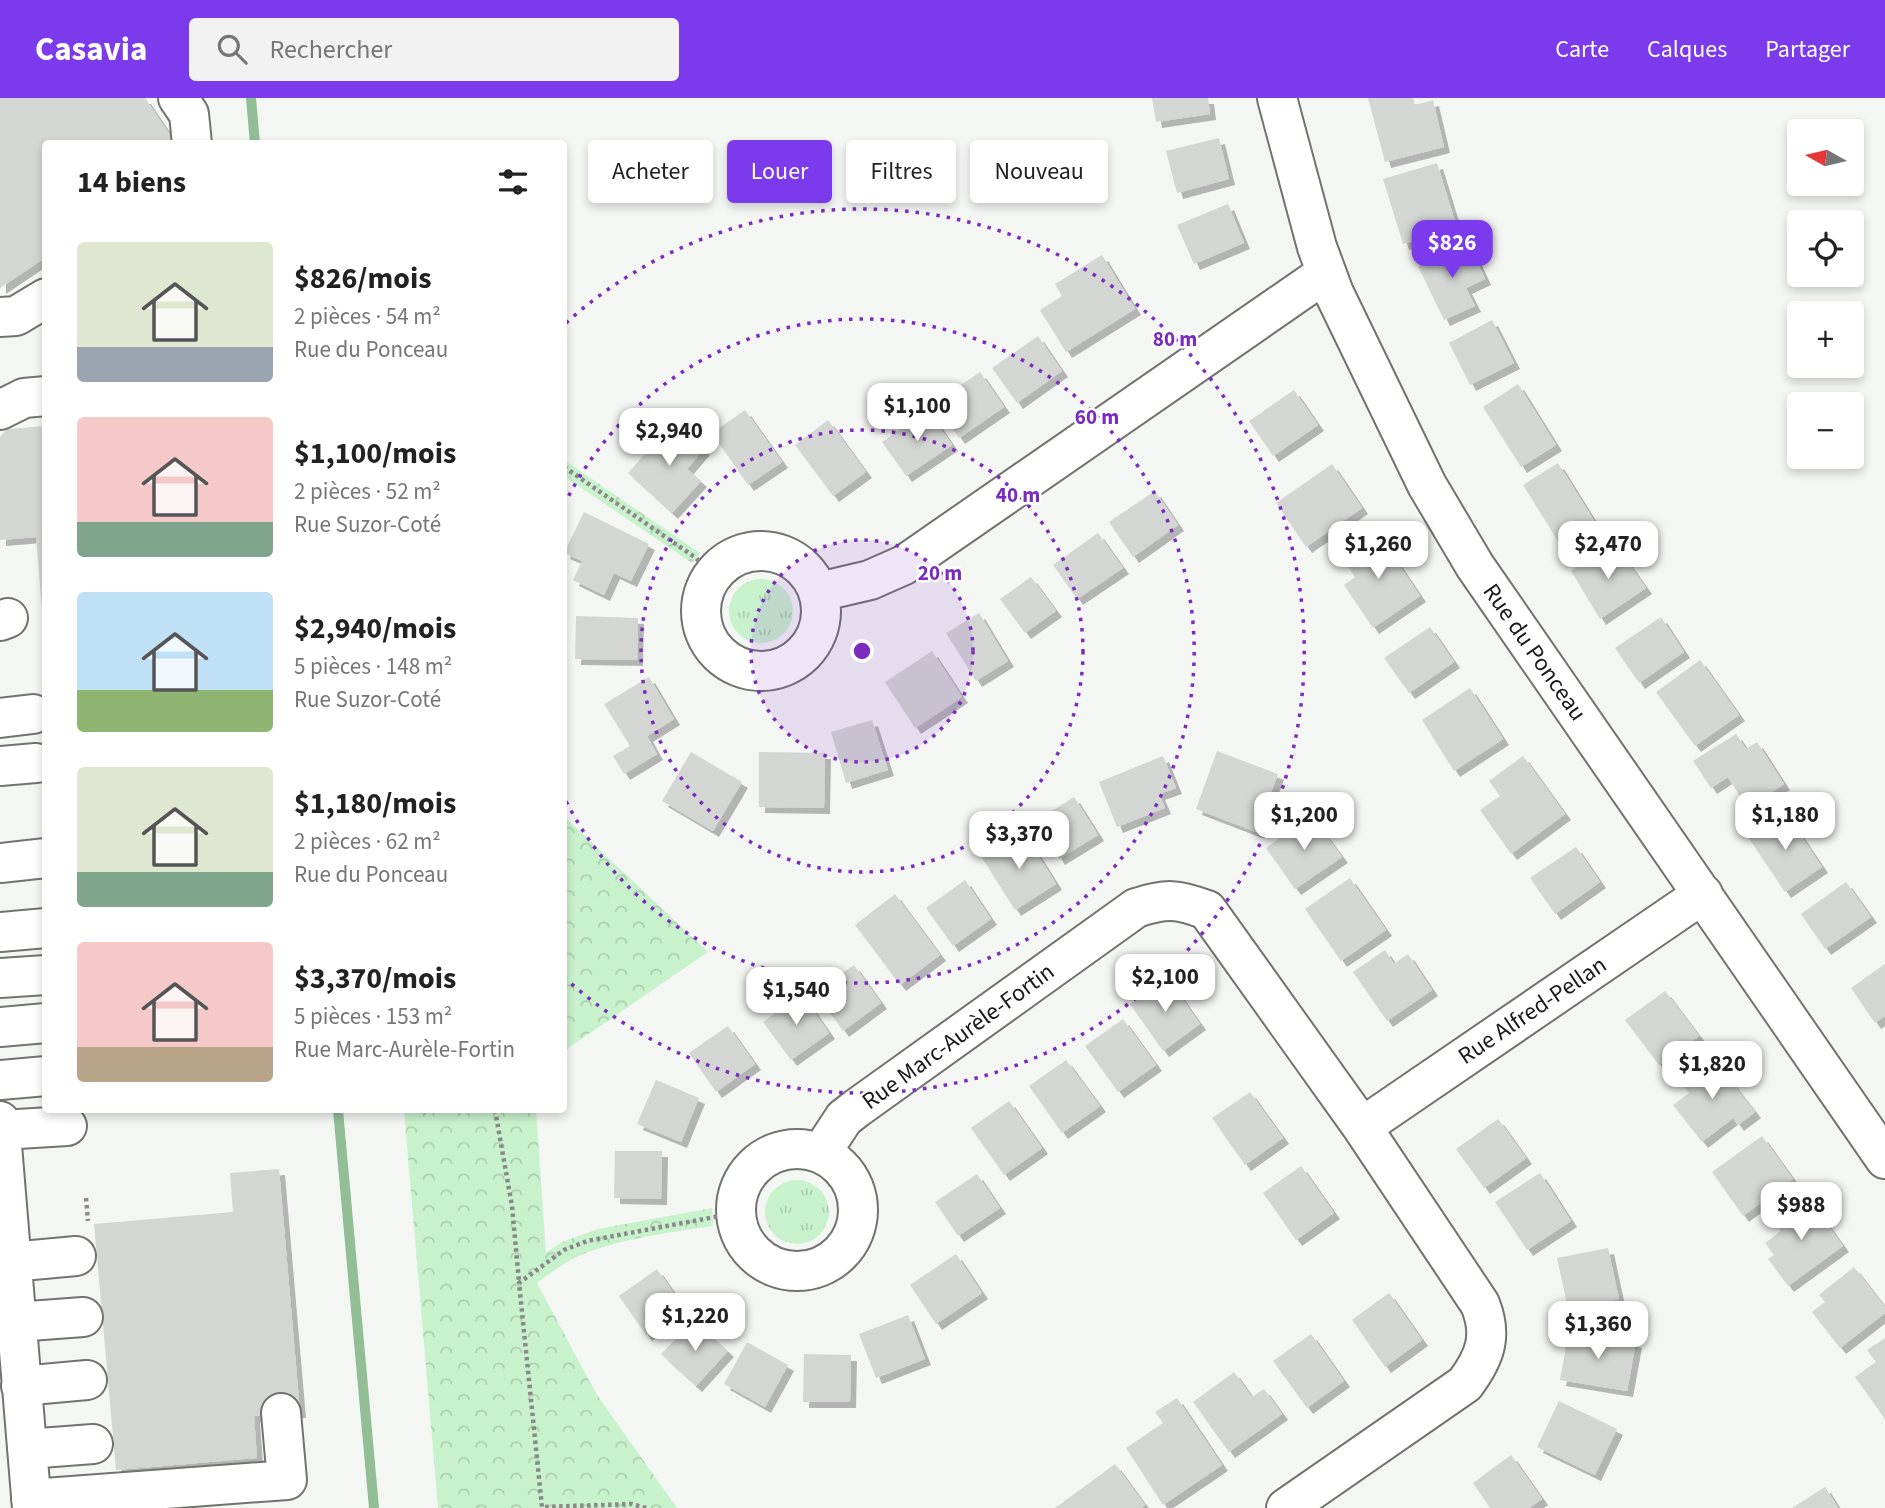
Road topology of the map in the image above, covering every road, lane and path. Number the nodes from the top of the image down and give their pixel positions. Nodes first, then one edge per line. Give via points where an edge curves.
1 (177, 98) edge
2 (1277, 98) edge
3 (192, 140) edge
4 (1325, 273) junction
5 (42, 300) edge
6 (0, 317) edge
7 (42, 396) edge
8 (0, 410) edge
9 (567, 469) edge
10 (712, 576) junction
11 (819, 592) junction
12 (42, 858) edge
13 (0, 863) edge
14 (1703, 894) junction
15 (42, 928) edge
16 (0, 932) edge
17 (42, 975) edge
18 (0, 978) edge
19 (42, 1023) edge
20 (0, 1027) edge
21 (42, 1076) edge
22 (0, 1080) edge
23 (496, 1113) edge
24 (0, 1121) edge
25 (67, 1126) dead end
26 (1362, 1127) junction
27 (1, 1130) edge
28 (821, 1153) junction
29 (1885, 1159) edge
30 (86, 1198) dead end
31 (87, 1213) dead end
32 (736, 1213) junction
33 (76, 1256) dead end
34 (12, 1262) junction
35 (519, 1283) junction
36 (83, 1317) dead end
37 (16, 1322) junction
38 (87, 1380) dead end
39 (21, 1385) junction
40 (281, 1413) dead end
41 (93, 1444) dead end
42 (27, 1449) junction
43 (23, 1497) edge
44 (542, 1508) edge
45 (646, 1508) edge
46 (1286, 1508) edge

1 - 3 street via 189,114
2 - 4 street, Rue du Ponceau
4 - 11 street via 905,565 870,580
4 - 14 street, Rue du Ponceau via 1454,533
5 - 6 street via 16,316
7 - 8 street via 24,398
9 - 10 path via 696,558
10 - 11 street via 736,556 755,550 775,552 794,559
10 - 11 street via 701,604 702,624 710,643 731,663 758,671 796,661 809,648 822,611
12 - 13 street
14 - 26 street, Rue Alfred-Pellan
14 - 29 street, Rue du Ponceau
15 - 16 street
17 - 18 street
19 - 20 street
21 - 22 street
23 - 35 path via 512,1206
24 - 27 street
25 - 27 street
26 - 28 street, Rue Marc-Aurèle-Fortin via 1208,910 1161,900 1136,908 844,1118
26 - 46 street, Rue Marc-Aurèle-Fortin via 1480,1304 1488,1331 1483,1355 1465,1384
27 - 34 street
28 - 32 street via 800,1148 762,1160 738,1191
28 - 32 street via 838,1163 851,1179 859,1217 853,1237 825,1265 786,1271 767,1264 751,1251 740,1233
30 - 31 path
32 - 35 path via 587,1241 564,1250
33 - 34 street
34 - 37 street
35 - 44 path
36 - 37 street
37 - 39 street
38 - 39 street
39 - 42 street
40 - 43 street via 287,1480
41 - 42 street
42 - 43 street
44 - 45 path via 632,1504

